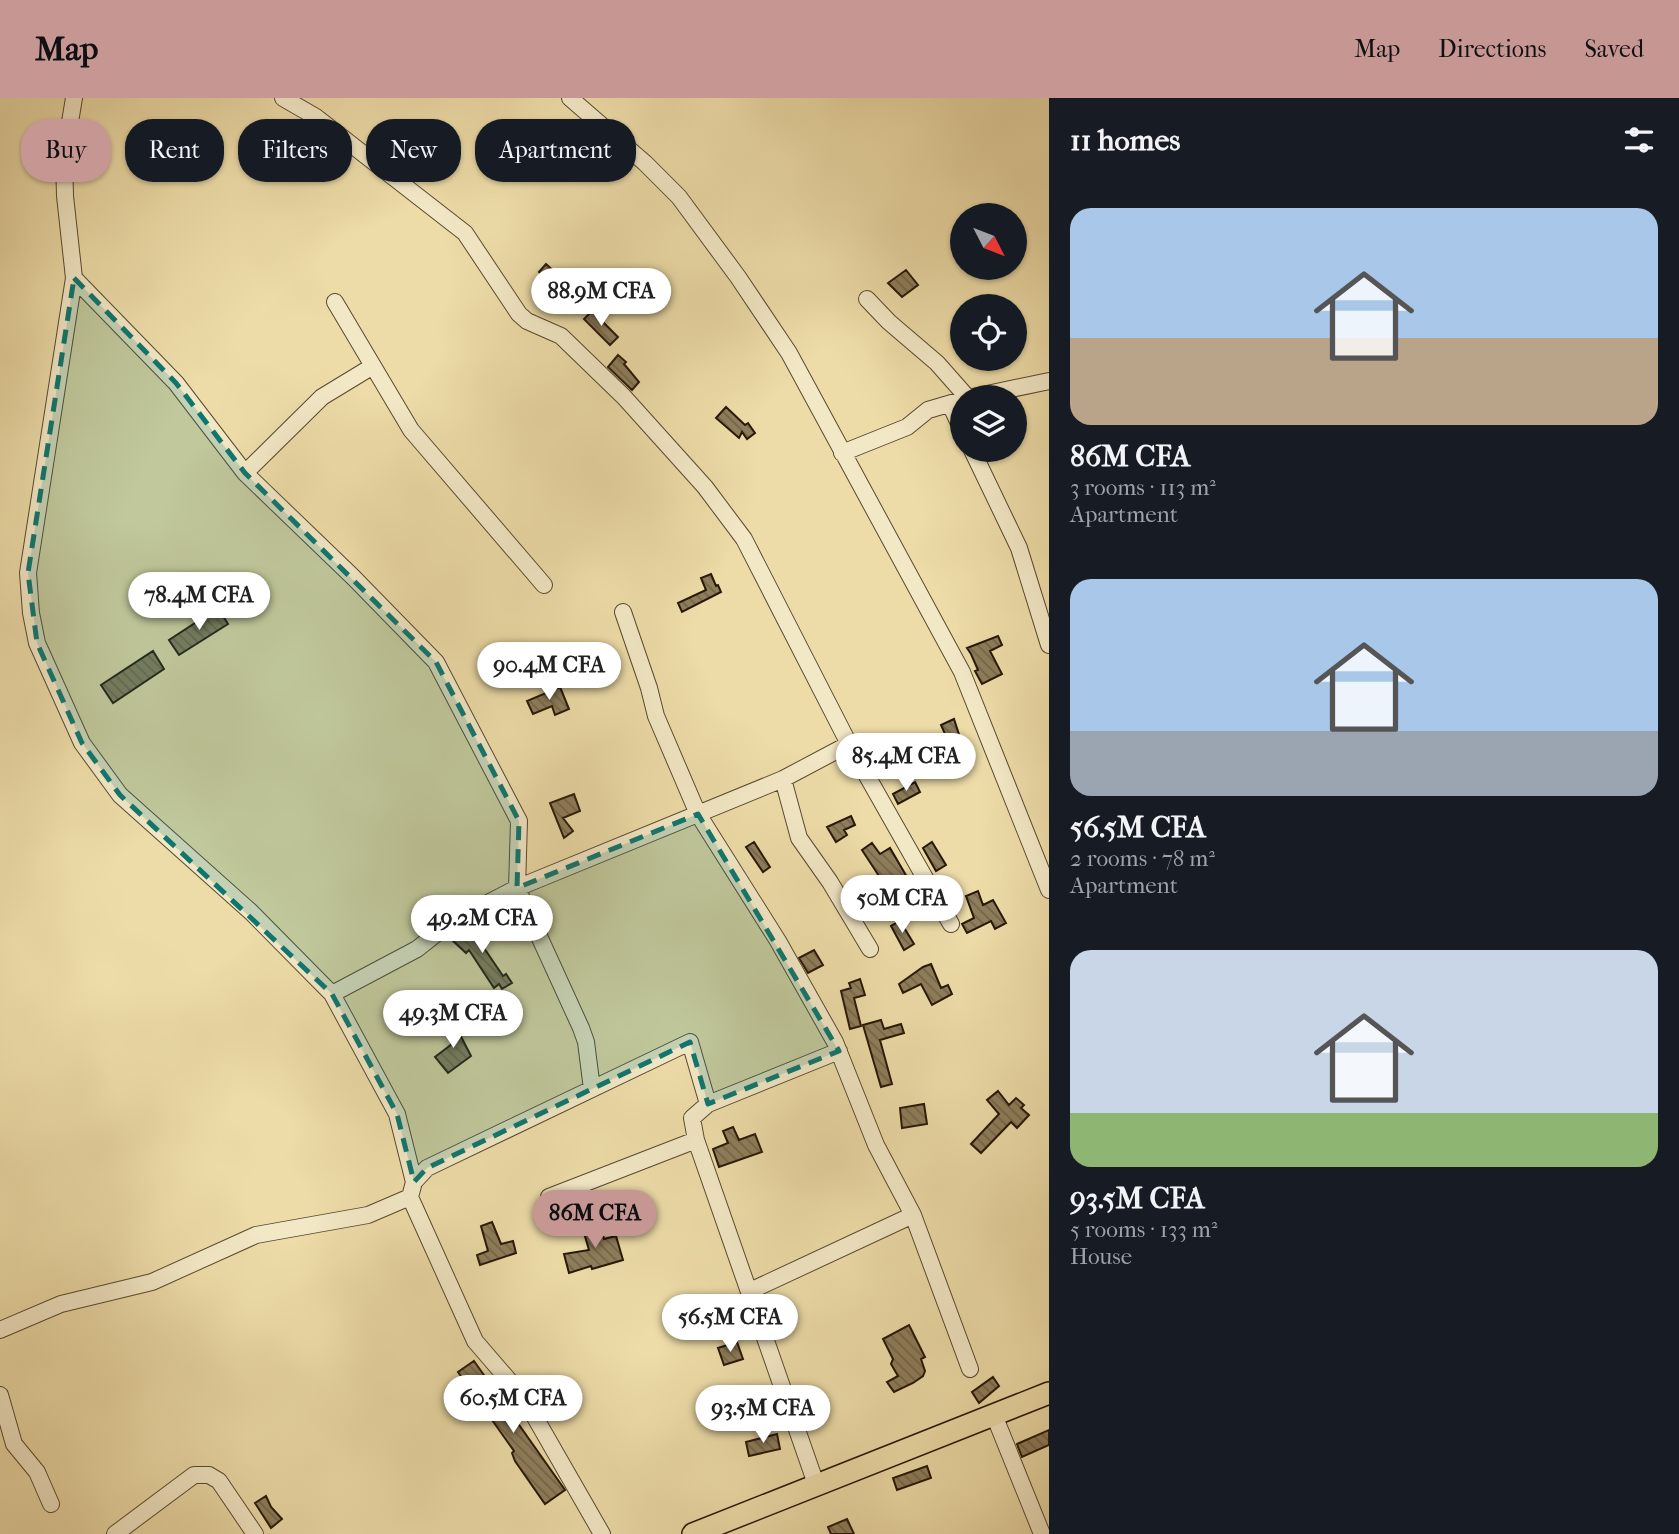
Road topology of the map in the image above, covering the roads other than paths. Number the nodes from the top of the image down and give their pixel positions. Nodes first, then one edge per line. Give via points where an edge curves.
1 (74, 98) edge
2 (283, 98) edge
3 (570, 98) edge
4 (74, 278) junction
5 (867, 299) dead end
6 (335, 302) dead end
7 (373, 366) junction
8 (1049, 381) edge
9 (956, 385) edge
10 (1027, 386) edge
11 (950, 404) edge
12 (842, 453) junction
13 (978, 462) edge
14 (245, 473) junction
15 (544, 585) dead end
16 (623, 612) dead end
17 (1049, 645) edge
18 (849, 744) junction
19 (783, 779) junction
20 (698, 814) junction
21 (517, 888) junction
22 (1049, 890) edge
23 (951, 924) dead end
24 (870, 950) dead end
25 (332, 994) junction
26 (839, 1051) junction
27 (592, 1089) junction
28 (708, 1104) junction
29 (696, 1140) junction
30 (412, 1190) junction
31 (549, 1197) dead end
32 (913, 1215) junction
33 (750, 1291) junction
34 (0, 1330) edge
35 (970, 1369) dead end
36 (1049, 1393) edge
37 (0, 1395) edge
38 (994, 1415) junction
39 (816, 1484) junction
40 (51, 1504) dead end
41 (115, 1534) edge
42 (255, 1534) edge
43 (602, 1534) edge
44 (693, 1534) edge
45 (1042, 1534) edge

1 - 4 street via 64,158
2 - 18 street via 316,117 465,233 519,314 561,336 705,487 744,539
3 - 12 street via 679,197 789,353
4 - 14 street via 176,383
4 - 25 street via 28,573 37,643 82,743 120,796 251,912
5 - 9 street
6 - 7 street
7 - 14 street via 322,397
7 - 15 street via 411,430
8 - 10 street
11 - 12 street
12 - 22 street via 962,672
13 - 17 street via 1019,548
14 - 21 street via 436,662 519,821
16 - 20 street via 656,716
18 - 19 street
18 - 23 street
19 - 20 street
19 - 24 street via 799,838
20 - 21 street
20 - 26 street via 778,941
21 - 25 street
21 - 27 street via 581,1028
25 - 30 street via 397,1114
26 - 28 street
26 - 32 street via 876,1145
27 - 28 street via 690,1042
27 - 30 street via 427,1168
28 - 29 street via 692,1118
29 - 31 street
29 - 33 street
30 - 34 street via 368,1215 256,1234 152,1282 61,1304
30 - 43 street via 475,1341 524,1398
32 - 33 street
32 - 35 street
33 - 39 street
36 - 38 main road
37 - 40 street via 13,1444 37,1472
38 - 39 main road
38 - 45 street
39 - 44 main road
41 - 42 street via 194,1475 209,1475 219,1481

